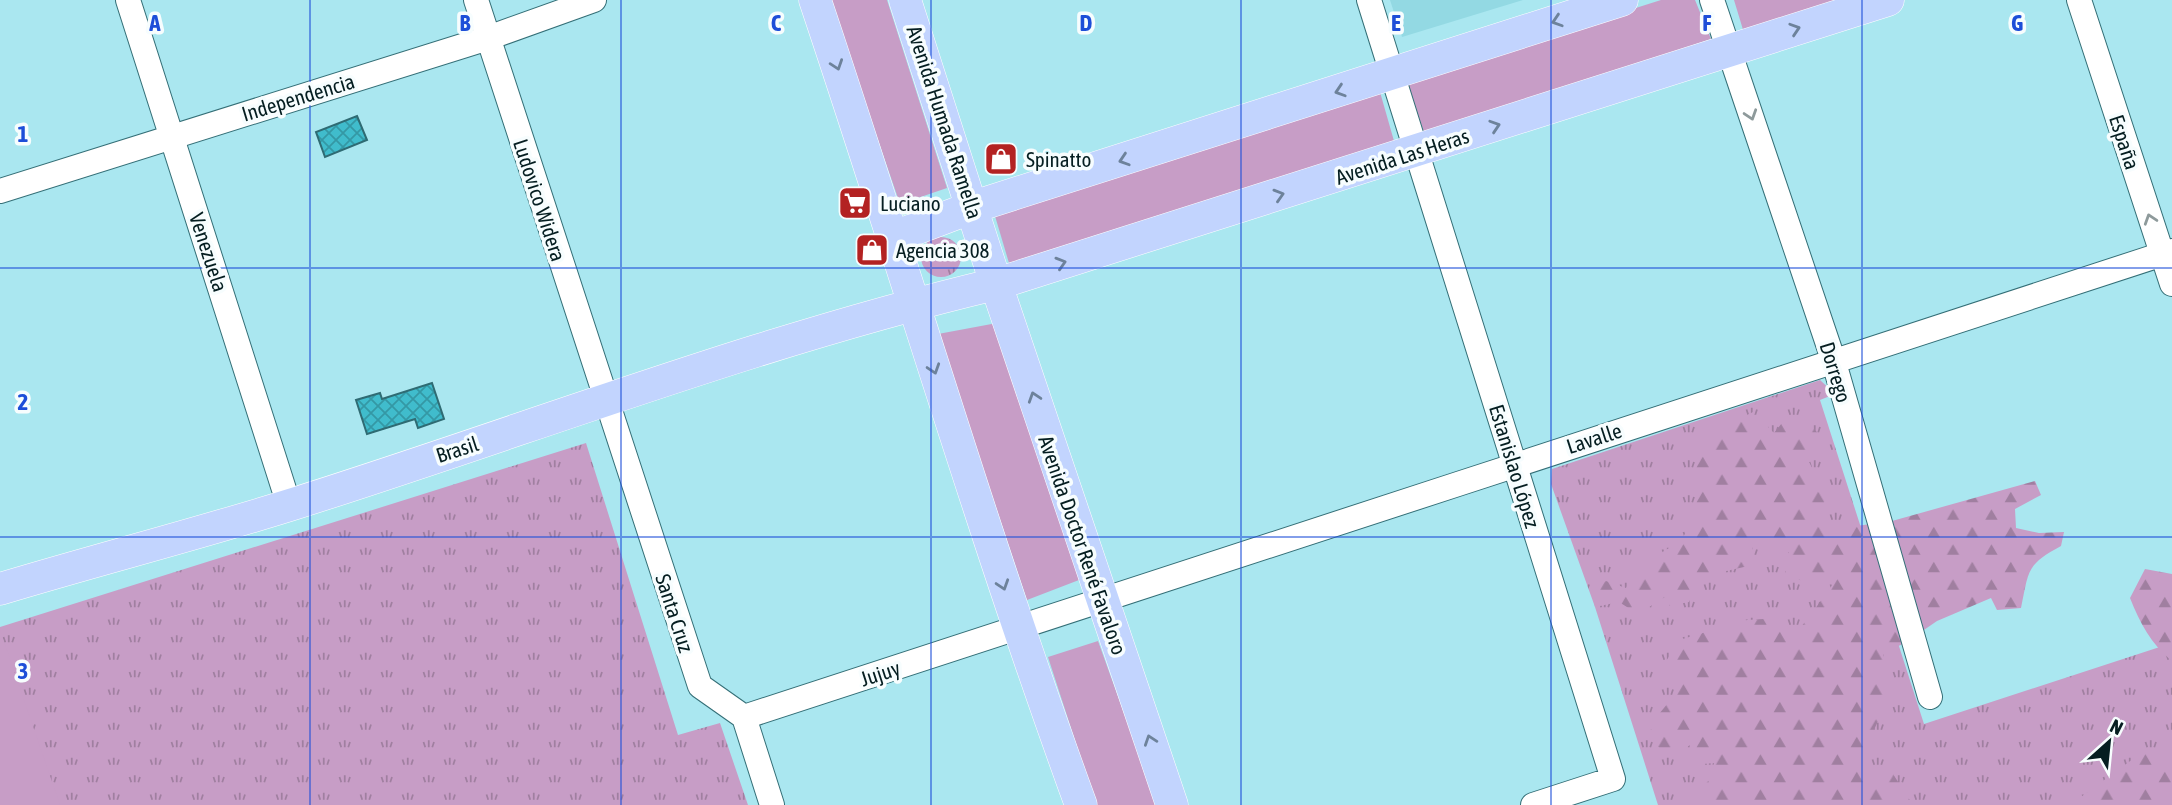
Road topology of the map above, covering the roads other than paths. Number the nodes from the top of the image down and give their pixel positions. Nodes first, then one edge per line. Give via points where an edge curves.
1 (128, 0) edge
2 (476, 0) edge
3 (594, 0) edge
4 (815, 0) edge
5 (905, 0) edge
6 (1370, 0) edge
7 (1622, 0) edge
8 (1713, 0) edge
9 (1888, 0) edge
10 (2079, 0) edge
11 (488, 38) junction
12 (1730, 50) junction
13 (1394, 74) junction
14 (173, 135) junction
15 (1419, 151) junction
16 (0, 191) edge
17 (973, 207) junction
18 (894, 236) junction
19 (2167, 253) edge
20 (996, 284) junction
21 (2172, 284) edge
22 (913, 304) junction
23 (1833, 359) junction
24 (604, 400) junction
25 (1514, 464) junction
26 (289, 505) junction
27 (0, 589) edge
28 (1102, 601) junction
29 (1017, 630) junction
30 (1930, 697) dead end
31 (744, 717) junction
32 (772, 805) edge
33 (1081, 805) edge
34 (1172, 805) edge
35 (1533, 805) edge

1 - 14 street, Venezuela
2 - 11 street, Ludovico Widera
3 - 11 street, Independencia
4 -> 18 main road
5 - 17 main road, Avenida Humada Ramella
6 - 13 street, Estanislao López
7 -> 13 main road
8 - 12 street, Dorrego
12 -> 9 main road, Avenida Las Heras
19 -> 10 street, España
11 - 14 street, Independencia
11 - 24 street, Ludovico Widera
15 -> 12 main road, Avenida Las Heras
12 -> 23 street, Dorrego
13 - 15 street, Estanislao López
13 -> 17 main road
14 - 16 street, Independencia
14 - 26 street, Venezuela
20 -> 15 main road, Avenida Las Heras
15 - 25 street, Estanislao López
17 - 18 main road
17 - 20 main road, Avenida Humada Ramella
18 - 22 main road
19 - 21 street, España
19 - 23 street, Lavalle
20 - 22 main road, Avenida Las Heras
28 -> 20 main road, Avenida Doctor René Favaloro
22 - 24 main road, Brasil
22 -> 29 main road
23 - 25 street, Lavalle
23 - 30 street, Dorrego
24 - 26 main road, Brasil
24 - 31 street, Santa Cruz via 700,686
25 - 28 street, Lavalle
25 - 35 street, Estanislao López via 1613,779
26 - 27 main road, Brasil
28 - 29 street, Lavalle
34 -> 28 main road, Avenida Doctor René Favaloro
29 - 31 street, Jujuy
29 - 33 main road
31 - 32 street

